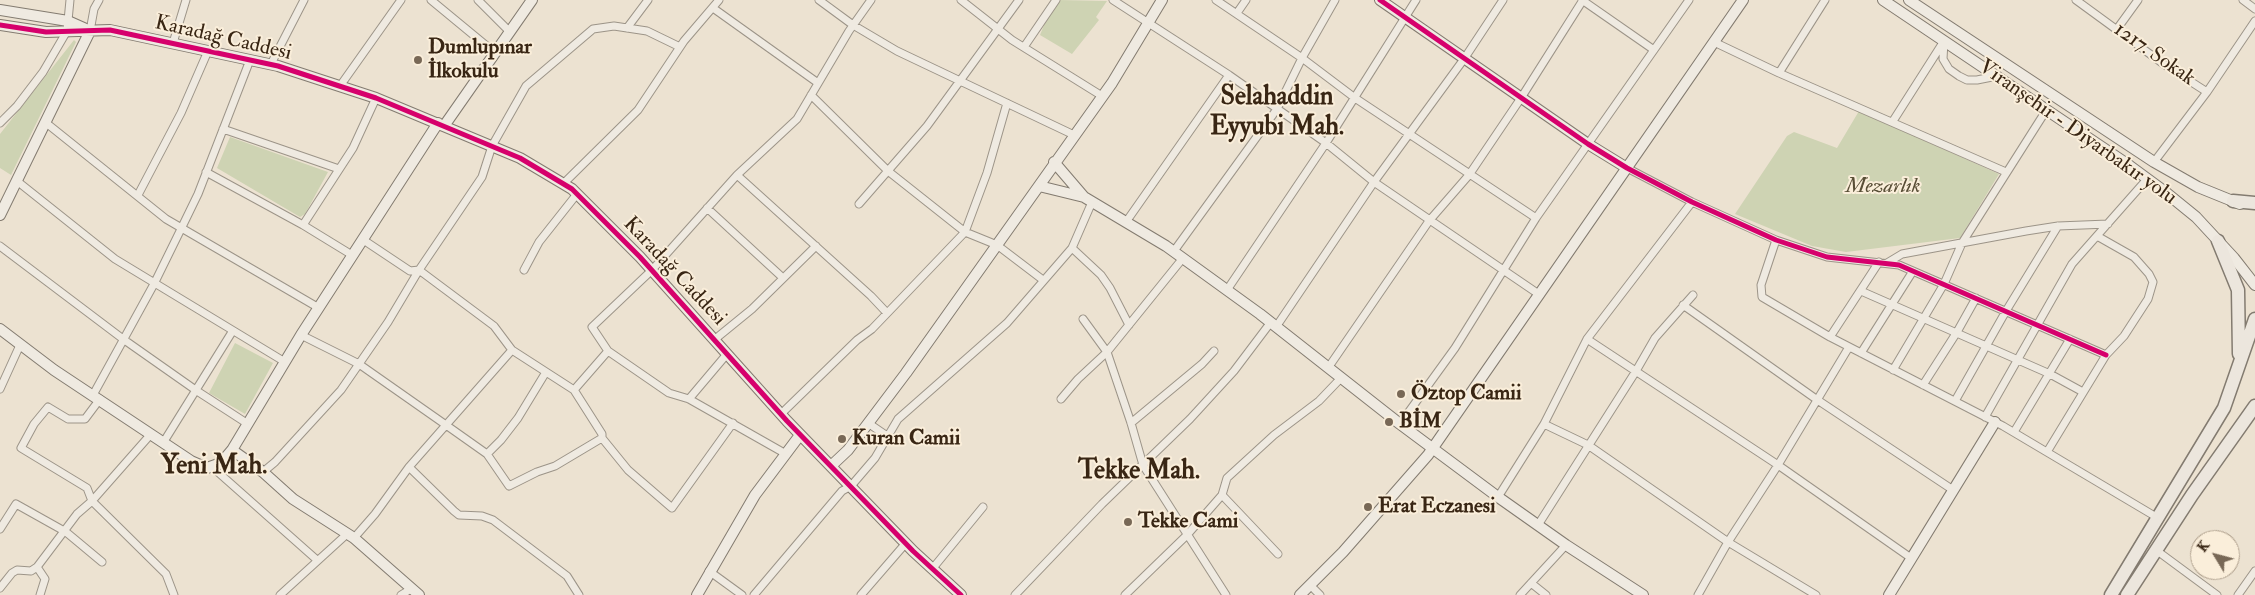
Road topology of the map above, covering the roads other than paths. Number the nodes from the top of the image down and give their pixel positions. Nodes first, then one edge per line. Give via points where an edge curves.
1 (70, 0) edge
2 (99, 0) edge
3 (186, 0) edge
4 (304, 0) edge
5 (402, 0) edge
6 (431, 0) edge
7 (478, 0) edge
8 (532, 0) edge
9 (648, 0) edge
10 (719, 0) edge
11 (818, 0) edge
12 (871, 0) edge
13 (961, 0) edge
14 (1019, 0) edge
15 (1056, 0) edge
16 (1113, 0) edge
17 (1162, 0) edge
18 (1216, 0) edge
19 (1246, 0) edge
20 (1335, 0) edge
21 (1380, 0) edge
22 (1416, 0) edge
23 (1503, 0) edge
24 (1582, 0) edge
25 (1689, 0) edge
26 (1743, 0) edge
27 (1825, 0) edge
28 (1883, 0) edge
29 (1909, 0) edge
30 (2076, 0) edge
31 (2138, 0) edge
32 (2243, 0) edge
33 (1921, 3) edge
34 (713, 8) junction
35 (2255, 8) edge
36 (0, 10) edge
37 (1237, 13) junction
38 (1404, 18) junction
39 (2255, 21) edge
40 (1149, 22) junction
41 (0, 25) edge
42 (854, 25) junction
43 (67, 26) junction
44 (626, 28) junction
45 (998, 29) junction
46 (2117, 29) junction
47 (90, 31) junction
48 (509, 31) junction
49 (1944, 41) junction
50 (1714, 42) junction
51 (173, 44) junction
52 (680, 47) junction
53 (1024, 47) junction
54 (1654, 50) junction
55 (208, 51) junction
56 (494, 52) junction
57 (1302, 58) junction
58 (1464, 59) junction
59 (250, 60) junction
60 (271, 64) junction
61 (1779, 73) junction
62 (1229, 75) junction
63 (1996, 76) junction
64 (960, 81) junction
65 (818, 83) junction
66 (340, 86) junction
67 (2207, 92) junction
68 (812, 95) junction
69 (1102, 96) junction
70 (376, 98) junction
71 (1355, 98) junction
72 (1521, 98) junction
73 (1007, 103) junction
74 (1277, 108) junction
75 (2047, 109) junction
76 (1893, 121) junction
77 (45, 122) junction
78 (0, 123) edge
79 (441, 124) junction
80 (223, 129) junction
81 (1074, 135) junction
82 (1409, 135) junction
83 (1326, 143) junction
84 (1588, 144) junction
85 (492, 146) junction
86 (1054, 162) junction
87 (2154, 162) junction
88 (1627, 168) junction
89 (340, 169) junction
90 (888, 171) junction
91 (206, 172) junction
92 (2006, 172) junction
93 (737, 175) junction
94 (1469, 175) junction
95 (2148, 178) junction
96 (17, 181) junction
97 (1374, 182) junction
98 (563, 184) junction
99 (1039, 186) junction
100 (577, 194) junction
101 (138, 195) junction
102 (1088, 200) junction
103 (2233, 201) junction
104 (1692, 202) junction
105 (2255, 203) edge
106 (859, 204) dead end
107 (707, 208) junction
108 (2255, 209) edge
109 (0, 215) edge
110 (1536, 218) junction
111 (1429, 221) junction
112 (1126, 222) junction
113 (2108, 224) junction
114 (303, 226) junction
115 (2058, 226) junction
116 (181, 229) junction
117 (966, 232) junction
118 (2097, 236) junction
119 (362, 239) junction
120 (1776, 240) junction
121 (2218, 241) junction
122 (1962, 243) junction
123 (997, 245) junction
124 (0, 246) edge
125 (816, 246) junction
126 (1072, 248) junction
127 (1174, 251) junction
128 (352, 256) junction
129 (1182, 258) junction
130 (1878, 262) junction
131 (1887, 263) junction
132 (419, 270) junction
133 (524, 270) dead end
134 (652, 270) junction
135 (1504, 270) junction
136 (1913, 271) junction
137 (783, 278) junction
138 (1043, 280) junction
139 (154, 284) junction
140 (1944, 284) junction
141 (2255, 285) edge
142 (1227, 290) junction
143 (1861, 291) junction
144 (1540, 295) junction
145 (1693, 295) dead end
146 (1976, 298) junction
147 (1683, 305) junction
148 (1892, 305) junction
149 (318, 308) junction
150 (2006, 311) junction
151 (887, 313) junction
152 (1083, 319) dead end
153 (2255, 319) edge
154 (1924, 320) junction
155 (1273, 324) junction
156 (1129, 325) junction
157 (2039, 326) junction
158 (0, 329) edge
159 (232, 332) junction
160 (1957, 332) junction
161 (301, 335) junction
162 (1830, 337) junction
163 (123, 339) junction
164 (1587, 339) junction
165 (2070, 339) junction
166 (714, 340) junction
167 (20, 345) junction
168 (1987, 346) junction
169 (1849, 347) junction
170 (512, 350) junction
171 (1214, 350) dead end
172 (608, 351) junction
173 (1108, 352) junction
174 (1861, 353) junction
175 (727, 354) junction
176 (2106, 355) junction
177 (2019, 360) junction
178 (285, 362) junction
179 (358, 364) junction
180 (2239, 366) junction
181 (1328, 368) junction
182 (1893, 370) junction
183 (1636, 371) junction
184 (546, 372) junction
185 (2050, 374) junction
186 (1341, 378) junction
187 (1923, 386) junction
188 (0, 389) edge
189 (574, 390) junction
190 (196, 391) junction
191 (2083, 392) junction
192 (96, 397) junction
193 (690, 399) junction
194 (1061, 399) dead end
195 (1816, 399) junction
196 (1954, 401) junction
197 (2255, 406) edge
198 (781, 414) junction
199 (1985, 416) junction
200 (1995, 422) junction
201 (733, 423) junction
202 (868, 423) junction
203 (1131, 423) junction
204 (248, 424) junction
205 (1400, 424) junction
206 (1544, 424) junction
207 (446, 425) junction
208 (2014, 432) junction
209 (151, 434) junction
210 (800, 434) junction
211 (887, 436) junction
212 (602, 438) junction
213 (164, 443) junction
214 (1588, 445) junction
215 (1433, 448) junction
216 (232, 450) junction
217 (2048, 452) junction
218 (486, 454) junction
219 (786, 454) junction
220 (1143, 465) junction
221 (1778, 465) junction
222 (211, 466) junction
223 (409, 466) junction
224 (831, 466) junction
225 (263, 472) junction
226 (851, 486) junction
227 (1953, 490) junction
228 (1222, 494) junction
229 (1498, 497) junction
230 (92, 501) junction
231 (983, 507) dead end
232 (2158, 518) junction
233 (1538, 525) junction
234 (0, 529) edge
235 (66, 532) junction
236 (1188, 535) junction
237 (350, 536) junction
238 (1728, 542) junction
239 (906, 543) junction
240 (1566, 545) junction
241 (2156, 550) junction
242 (1278, 554) dead end
243 (1912, 558) junction
244 (317, 560) junction
245 (102, 562) dead end
246 (37, 567) junction
247 (933, 568) junction
248 (2255, 571) edge
249 (710, 572) junction
250 (1531, 583) junction
251 (1310, 585) junction
252 (0, 588) edge
253 (415, 592) edge
254 (40, 595) edge
255 (174, 595) edge
256 (280, 595) edge
257 (401, 595) edge
258 (579, 595) edge
259 (697, 595) edge
260 (742, 595) edge
261 (754, 595) edge
262 (861, 595) edge
263 (961, 595) edge
264 (1015, 595) edge
265 (1125, 595) edge
266 (1226, 595) edge
267 (1300, 595) edge
268 (1320, 595) edge
269 (1520, 595) edge
270 (1546, 595) edge
271 (1643, 595) edge
272 (1698, 595) edge
273 (1816, 595) edge
274 (1889, 595) edge
275 (2111, 595) edge
276 (2127, 595) edge
277 (2217, 595) edge
278 (2238, 595) edge

1 - 43 street
2 - 47 street
3 - 51 street
4 - 60 street
5 - 66 street
6 - 56 street
7 - 48 street
8 - 48 street
9 - 44 street
10 - 34 street
11 - 42 street
12 - 42 street
13 - 45 street
14 - 45 street
15 - 53 street
16 - 40 street
17 - 40 street
18 - 37 street
19 - 37 street
20 - 57 street
21 - 38 street
22 - 38 street
23 - 58 street
24 - 54 street
24 - 72 street
25 - 54 street
26 - 50 street
27 - 61 street
28 - 49 street, Viranşehir - Diyarbakır yolu
29 - 33 street, Viranşehir - Diyarbakır yolu
30 - 46 street, 1217. Sokak
31 - 46 street
32 - 35 street
33 - 87 street, Viranşehir - Diyarbakır yolu
34 - 52 street
34 - 65 street
36 - 43 street
37 - 57 street
38 - 58 street
38 - 71 street
39 - 67 street
40 - 62 street
40 - 69 street
41 - 43 street via 46,32
42 - 64 street via 897,51
42 - 65 street
43 - 47 street, Karadağ Caddesi
43 - 78 street via 43,72
44 - 52 street via 647,31
44 - 85 street via 593,29 526,86
45 - 53 street
45 - 64 street
46 - 67 street, 1217. Sokak
47 - 51 street, Karadağ Caddesi via 110,30
47 - 77 street
48 - 56 street
49 - 63 street, Viranşehir - Diyarbakır yolu
49 - 63 street via 1943,59 1949,69 1967,80
49 - 76 street
50 - 61 street
50 - 88 street
51 - 55 street, Karadağ Caddesi
52 - 98 street via 638,110
53 - 69 street
54 - 84 street
55 - 59 street, Karadağ Caddesi
55 - 101 street
56 - 79 street
57 - 71 street
57 - 74 street
58 - 72 street
58 - 82 street
59 - 60 street, Karadağ Caddesi
59 - 80 street
60 - 66 street, Karadağ Caddesi
61 - 76 street
62 - 74 street
62 - 112 street
63 - 75 street, Viranşehir - Diyarbakır yolu
64 - 73 street
64 - 90 street
65 - 68 street
66 - 70 street, Karadağ Caddesi
67 - 87 street
68 - 90 street
68 - 93 street via 797,119
69 - 81 street
70 - 79 street, Karadağ Caddesi
70 - 89 street
71 - 82 street
71 - 83 street
72 - 84 street
72 - 94 street
73 - 81 street
73 - 117 street
74 - 83 street
74 - 127 street
75 - 92 street
75 - 95 street, Viranşehir - Diyarbakır yolu
76 - 92 street
77 - 96 street
77 - 101 street
79 - 85 street, Karadağ Caddesi
79 - 119 street
80 - 89 street
80 - 91 street
81 - 86 street
82 - 94 street
82 - 97 street
83 - 97 street
83 - 142 street
84 - 88 street
84 - 110 street
85 - 98 street, Karadağ Caddesi via 520,158
85 - 132 street via 482,177
86 - 99 street
86 - 102 street
87 - 103 street, Viranşehir - Diyarbakır yolu via 2198,187
88 - 104 street
88 - 144 street
89 - 114 street
90 - 106 street
90 - 117 street
91 - 114 street
91 - 116 street
92 - 122 street
93 - 107 street
93 - 125 street
94 - 110 street
94 - 111 street
95 - 113 street
95 - 121 street, Viranşehir - Diyarbakır yolu
96 - 109 street
96 - 139 street via 115,259
97 - 111 street
97 - 155 street
98 - 100 street, Karadağ Caddesi
99 - 102 street
99 - 123 street
100 - 133 street via 539,242
100 - 134 street, Karadağ Caddesi
101 - 116 street
102 - 112 street
102 - 126 street
103 - 105 highway
103 - 108 street, Viranşehir - Diyarbakır yolu
104 - 120 street
104 - 164 street
107 - 134 street
107 - 137 street
110 - 135 street
111 - 135 street
111 - 181 street
112 - 127 street
113 - 115 street
113 - 118 street
114 - 128 street
115 - 122 street
115 - 150 street
116 - 139 street
116 - 149 street
117 - 123 street
117 - 151 street
118 - 157 street via 2072,264
118 - 176 street via 2134,257 2153,282 2148,299
119 - 128 street
119 - 132 street via 410,271
120 - 130 street via 1827,257
120 - 162 street via 1761,285 1762,297
121 - 141 street, Viranşehir - Diyarbakır yolu
121 - 180 highway via 2238,290
122 - 131 street via 1902,254
122 - 140 street
123 - 138 street
123 - 202 street
124 - 163 street
125 - 137 street
125 - 151 street
126 - 138 street
126 - 156 street via 1101,275
127 - 129 street
128 - 149 street
129 - 142 street
129 - 156 street
130 - 131 street
130 - 143 street
131 - 136 street
132 - 170 street via 494,326
132 - 179 street
134 - 166 street, Karadağ Caddesi
134 - 172 street via 592,327
135 - 144 street
135 - 205 street via 1455,348
136 - 140 street
136 - 148 street
137 - 166 street
138 - 211 street via 1007,324 913,404
139 - 159 street
139 - 163 street
140 - 146 street
140 - 154 street
142 - 155 street
143 - 148 street
143 - 162 street
144 - 215 street
145 - 147 street
146 - 150 street
146 - 160 street
147 - 183 street via 1655,338
147 - 195 street
148 - 154 street
148 - 174 street
149 - 161 street
150 - 157 street
150 - 168 street
151 - 198 street
152 - 173 street
153 - 180 highway
154 - 160 street
154 - 182 street
155 - 181 street
155 - 220 street via 1190,419
156 - 173 street
157 - 165 street
157 - 177 street
158 - 167 street
159 - 178 street
159 - 190 street
160 - 168 street
160 - 187 street
161 - 178 street
161 - 179 street
162 - 169 street
163 - 190 street
163 - 192 street
164 - 183 street
164 - 206 street
165 - 176 street
165 - 185 street
166 - 175 street, Karadağ Caddesi
167 - 188 street
167 - 192 street
168 - 177 street
168 - 196 street
169 - 174 street
169 - 195 street
170 - 184 street
170 - 207 street
171 - 203 street via 1202,364
172 - 189 street
172 - 193 street via 669,393
173 - 194 street via 1078,378
173 - 203 street
174 - 182 street
175 - 193 street
175 - 198 street, Karadağ Caddesi
176 - 191 street
177 - 185 street
177 - 199 street
178 - 204 street
179 - 207 street
179 - 225 street via 340,390
180 - 232 highway via 2224,408
181 - 186 street
182 - 187 street
183 - 214 street
183 - 221 street
184 - 189 street
184 - 218 street via 518,418
185 - 191 street
185 - 208 street
186 - 205 street
186 - 228 street via 1319,401 1274,435 1227,478
187 - 196 street
189 - 212 street
190 - 204 street
190 - 213 street
191 - 217 street
192 - 209 street
192 - 230 street via 85,419 68,419 48,407 21,448 87,488
193 - 201 street
195 - 221 street
195 - 227 street
196 - 199 street
197 - 241 highway
198 - 210 street, Karadağ Caddesi
199 - 200 street
200 - 208 street
200 - 227 street
201 - 212 street via 672,508 628,470
201 - 219 street
202 - 211 street
202 - 224 street
203 - 220 street
204 - 216 street
205 - 215 street
206 - 214 street
206 - 229 street
207 - 218 street
207 - 223 street
208 - 217 street
209 - 213 street
209 - 230 street
210 - 219 street
210 - 224 street, Karadağ Caddesi
211 - 226 street via 875,458
212 - 218 street via 555,466 509,486
213 - 222 street via 191,461 207,468
214 - 233 street
214 - 238 street
215 - 229 street
215 - 251 street via 1343,552
216 - 222 street via 221,463
216 - 225 street
217 - 232 street
219 - 249 street via 755,495
220 - 236 street
220 - 264 street
221 - 238 street
221 - 243 street
222 - 244 street
223 - 237 street via 375,514
223 - 258 street via 459,515 493,520 567,576
224 - 226 street, Karadağ Caddesi
225 - 237 street via 293,499
226 - 239 street, Karadağ Caddesi
226 - 261 street via 842,491
227 - 243 street
228 - 236 street
228 - 242 street
229 - 233 street
230 - 235 street via 77,514
230 - 255 street via 166,574
231 - 247 street
232 - 275 highway
233 - 240 street
234 - 235 street via 16,504
235 - 245 street
235 - 246 street
236 - 265 street
236 - 266 street
237 - 244 street
237 - 253 street
238 - 272 street
238 - 273 street
239 - 247 street, Karadağ Caddesi
239 - 262 street
240 - 250 street
240 - 271 street
241 - 276 highway
241 - 277 street
243 - 274 street
244 - 256 street
246 - 252 street via 31,571 17,570
246 - 254 street via 45,579
247 - 263 street, Karadağ Caddesi
248 - 278 street
249 - 259 street
249 - 260 street
250 - 269 street
250 - 270 street
251 - 267 street
251 - 268 street
253 - 257 street

